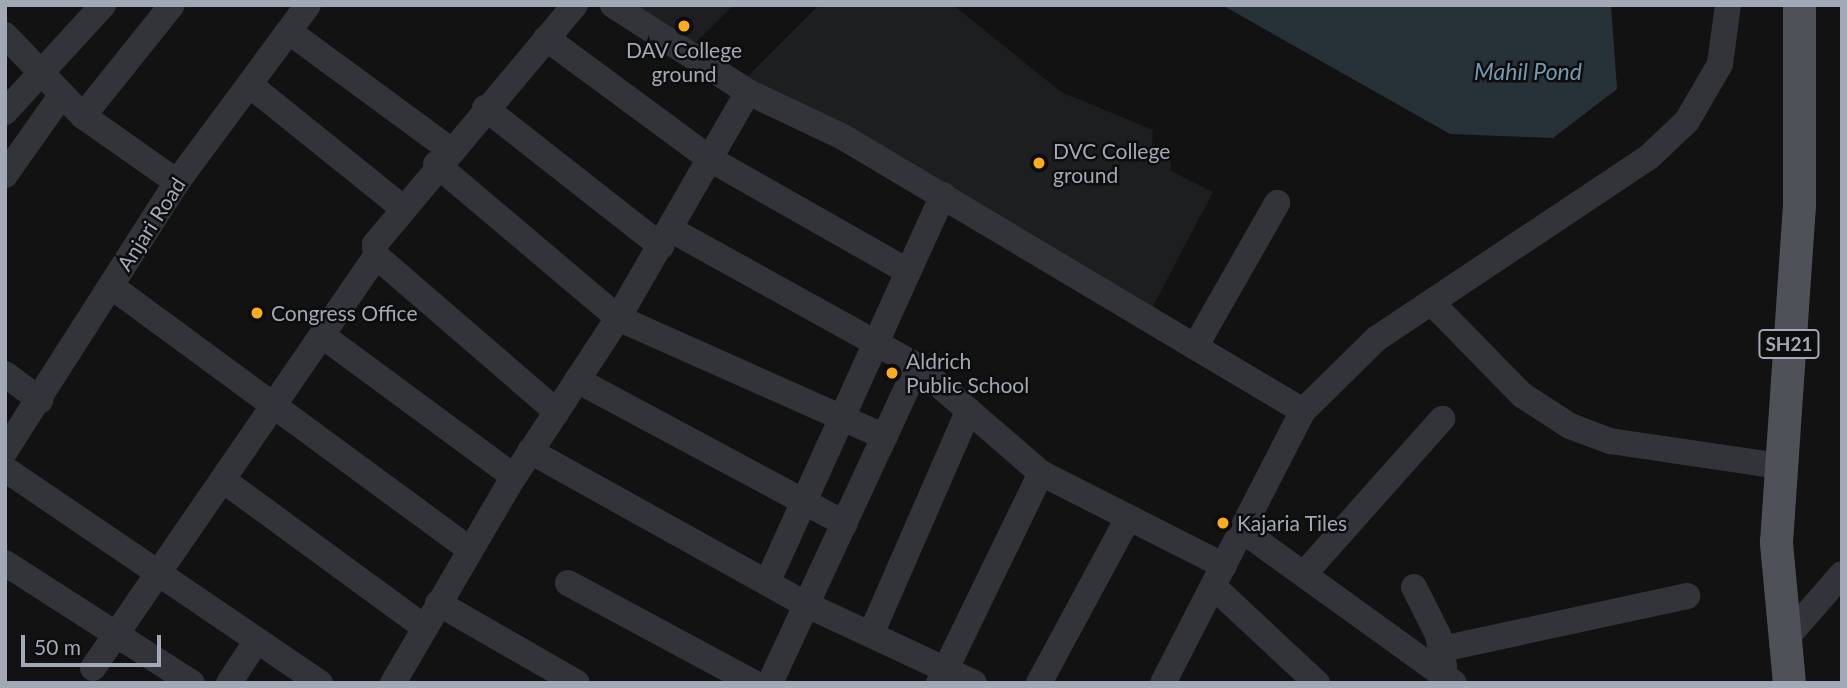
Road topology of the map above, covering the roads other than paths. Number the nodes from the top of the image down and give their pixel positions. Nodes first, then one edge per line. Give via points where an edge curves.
1 (172, 5) edge
2 (308, 5) edge
3 (575, 5) edge
4 (613, 5) edge
5 (1728, 5) edge
6 (1799, 5) edge
7 (93, 9) edge
8 (291, 33) junction
9 (5, 35) edge
10 (546, 38) junction
11 (39, 77) junction
12 (251, 86) junction
13 (748, 92) junction
14 (61, 96) junction
15 (485, 108) junction
16 (5, 112) edge
17 (83, 116) junction
18 (443, 156) junction
19 (710, 159) junction
20 (5, 175) edge
21 (177, 181) junction
22 (943, 195) junction
23 (1277, 203) dead end
24 (400, 206) junction
25 (665, 237) junction
26 (376, 256) junction
27 (905, 270) junction
28 (111, 286) junction
29 (1432, 303) junction
30 (618, 317) junction
31 (323, 336) junction
32 (876, 341) junction
33 (1195, 347) junction
34 (918, 366) junction
35 (5, 374) edge
36 (577, 380) junction
37 (40, 400) junction
38 (276, 405) junction
39 (969, 410) junction
40 (1303, 411) junction
41 (557, 412) junction
42 (843, 415) junction
43 (1442, 419) dead end
44 (885, 437) junction
45 (5, 451) edge
46 (530, 452) junction
47 (1780, 466) junction
48 (5, 468) edge
49 (1041, 473) junction
50 (513, 477) junction
51 (223, 480) junction
52 (801, 501) junction
53 (1127, 520) junction
54 (845, 524) junction
55 (1242, 530) junction
56 (469, 550) junction
57 (5, 563) edge
58 (158, 572) junction
59 (1304, 574) junction
60 (1842, 574) edge
61 (1219, 576) junction
62 (568, 583) dead end
63 (767, 583) junction
64 (1414, 587) dead end
65 (1687, 596) dead end
66 (438, 603) junction
67 (807, 605) junction
68 (424, 627) junction
69 (117, 633) junction
70 (871, 634) junction
71 (257, 640) junction
72 (1782, 643) junction
73 (1442, 649) junction
74 (93, 668) dead end
75 (942, 676) edge
76 (1450, 679) edge
77 (1312, 681) edge
78 (192, 683) edge
79 (229, 683) edge
80 (320, 683) edge
81 (393, 683) edge
82 (577, 683) edge
83 (754, 683) edge
84 (770, 683) edge
85 (974, 683) edge
86 (1039, 683) edge
87 (1163, 683) edge
88 (1789, 683) edge

1 - 17 street
2 - 8 street, Anjari Road
3 - 10 street
4 - 13 street
5 - 29 street via 1720,64 1687,121 1649,157
6 - 47 main road, SH21 via 1799,206
7 - 11 street
8 - 12 street, Anjari Road
8 - 18 street
9 - 11 street
10 - 15 street
10 - 19 street
11 - 14 street
11 - 16 street
12 - 21 street, Anjari Road
12 - 24 street
13 - 19 street
13 - 22 street
14 - 17 street
14 - 20 street
15 - 18 street
15 - 25 street
17 - 21 street
18 - 24 street
18 - 30 street
19 - 25 street
19 - 27 street
21 - 28 street, Anjari Road
22 - 27 street
22 - 33 street
23 - 33 street
24 - 26 street via 379,233
25 - 30 street
25 - 32 street
26 - 31 street
26 - 41 street
27 - 32 street
28 - 37 street, Anjari Road
28 - 38 street
29 - 40 street via 1340,368
29 - 47 street via 1522,395 1570,426 1610,441
30 - 36 street
30 - 42 street
31 - 38 street
31 - 50 street
32 - 34 street
32 - 42 street
33 - 40 street
34 - 39 street
34 - 44 street
35 - 37 street
36 - 41 street
36 - 52 street
37 - 45 street, Anjari Road
38 - 51 street
38 - 56 street
39 - 49 street
39 - 70 street
40 - 55 street
41 - 46 street
42 - 44 street
42 - 52 street
43 - 59 street
44 - 54 street
46 - 50 street
46 - 63 street
47 - 72 main road, SH21
48 - 58 street
49 - 53 street
49 - 75 street
50 - 56 street
51 - 58 street
51 - 68 street
52 - 54 street
52 - 63 street
53 - 61 street
53 - 86 street
54 - 67 street
55 - 59 street
55 - 61 street
56 - 66 street
57 - 69 street
58 - 69 street
58 - 71 street
59 - 76 street
60 - 72 street
61 - 77 street
61 - 87 street
62 - 83 street
63 - 67 street
64 - 73 street
65 - 73 street
66 - 68 street
66 - 82 street
67 - 70 street
67 - 84 street
68 - 81 street
69 - 74 street
69 - 78 street
70 - 75 street
71 - 79 street
71 - 80 street
72 - 88 main road, SH21
73 - 76 street
75 - 85 street

